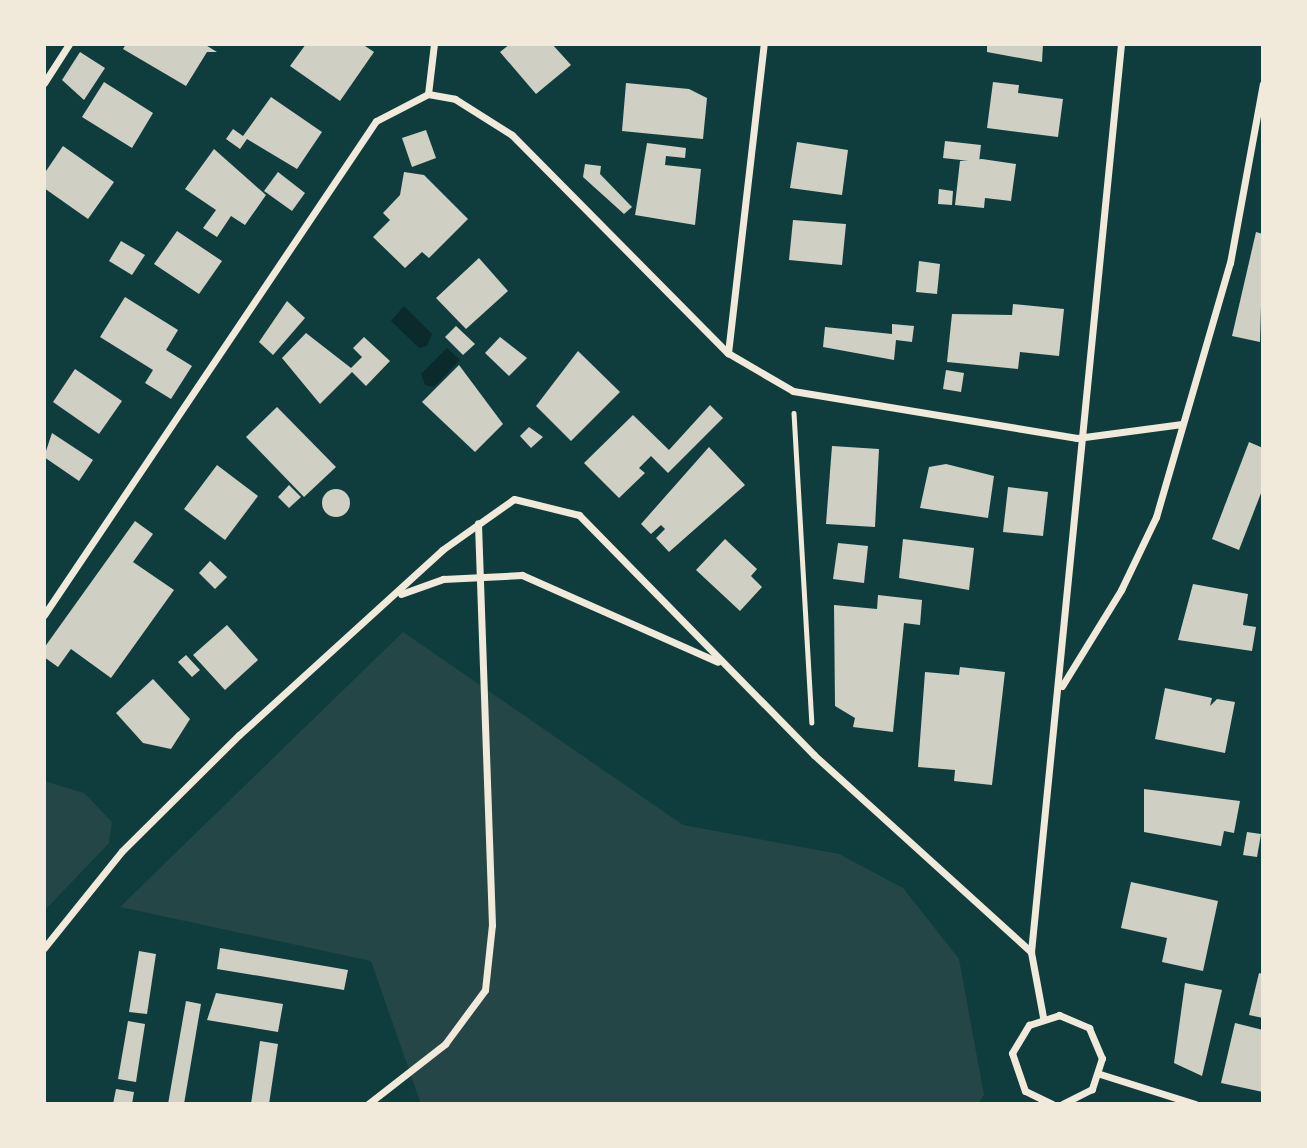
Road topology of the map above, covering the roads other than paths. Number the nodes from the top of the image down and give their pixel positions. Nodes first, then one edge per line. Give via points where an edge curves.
1 (69, 44) edge
2 (435, 44) edge
3 (764, 44) edge
4 (1121, 44) edge
5 (44, 83) edge
6 (1263, 84) edge
7 (428, 94) junction
8 (728, 353) junction
9 (1182, 424) junction
10 (1077, 438) junction
11 (478, 523) junction
12 (478, 577) junction
13 (398, 595) junction
14 (44, 615) edge
15 (722, 663) junction
16 (1061, 688) junction
17 (44, 948) edge
18 (1031, 952) junction
19 (1043, 1017) junction
20 (1100, 1074) junction
21 (1030, 1100) edge
22 (368, 1104) edge
23 (1052, 1104) edge
24 (1063, 1104) edge
25 (1195, 1104) edge

1 - 5 street
2 - 7 street
3 - 8 street
4 - 10 street
6 - 9 street via 1230,263
7 - 8 street via 455,99 512,135
7 - 14 street via 376,121
8 - 10 street via 793,391
9 - 10 street
9 - 16 street via 1156,517 1121,590
10 - 16 street
11 - 12 street
11 - 13 street
11 - 15 street via 514,499 579,515
12 - 13 street via 443,579
12 - 15 street via 522,575
12 - 22 street via 492,925 485,990 445,1044
13 - 17 street via 239,735 122,850
15 - 18 street via 814,755
16 - 18 street
18 - 19 street
19 - 20 street via 1068,1016 1089,1028 1101,1049
19 - 21 street via 1023,1031 1012,1053 1016,1078
20 - 24 street via 1086,1095
20 - 25 street
21 - 23 street

